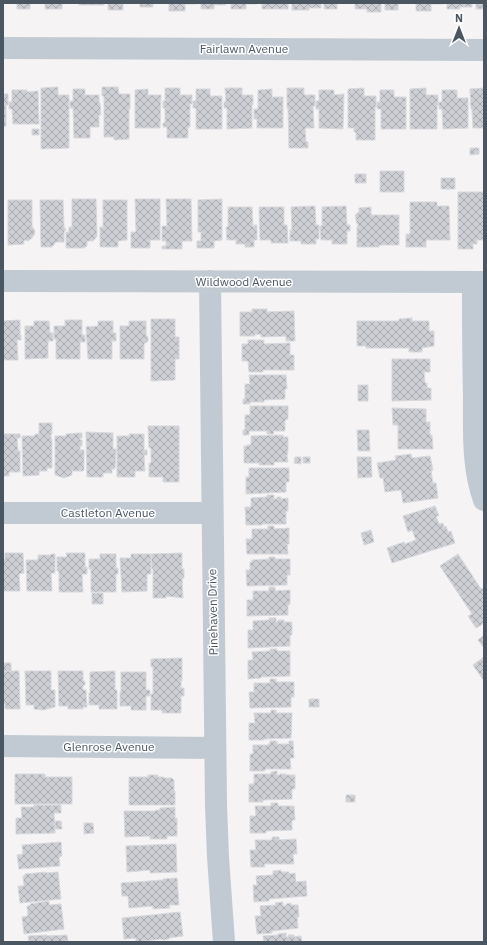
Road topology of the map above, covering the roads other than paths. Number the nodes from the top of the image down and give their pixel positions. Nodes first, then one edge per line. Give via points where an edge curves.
1 (3, 48) edge
2 (484, 50) edge
3 (3, 281) edge
4 (210, 282) junction
5 (478, 282) edge
6 (484, 500) edge
7 (3, 513) edge
8 (212, 513) junction
9 (3, 746) edge
10 (215, 748) junction
11 (224, 942) edge

1 - 2 street, Fairlawn Avenue
3 - 4 street, Wildwood Avenue
4 - 5 street, Wildwood Avenue
4 - 8 street, Pinehaven Drive
5 - 6 street via 474,431 476,463
7 - 8 street, Castleton Avenue
8 - 10 street, Pinehaven Drive
9 - 10 street, Glenrose Avenue
10 - 11 street, Pinehaven Drive via 218,857

